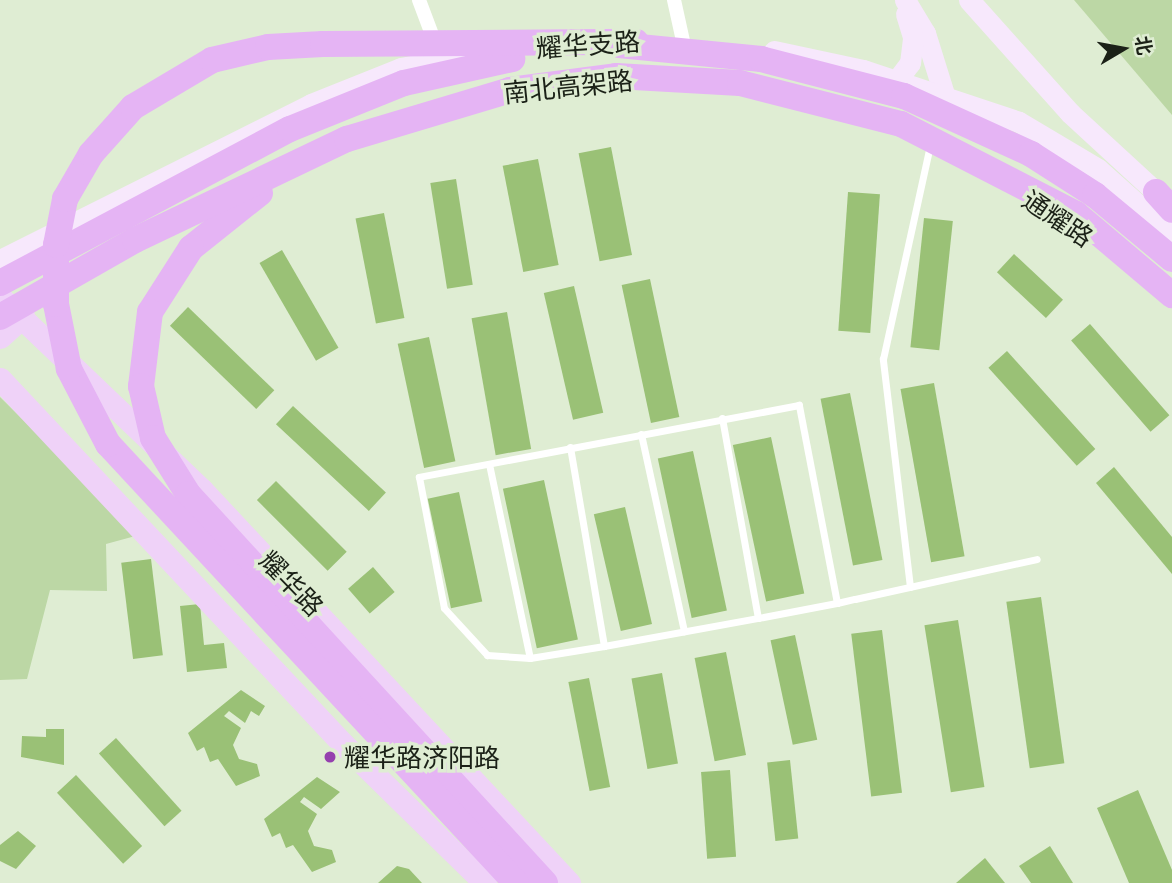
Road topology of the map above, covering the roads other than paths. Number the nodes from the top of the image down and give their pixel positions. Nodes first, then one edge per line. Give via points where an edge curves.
1 (419, 0) edge
2 (674, 0) edge
3 (899, 0) edge
4 (905, 0) edge
5 (969, 0) edge
6 (683, 41) junction
7 (636, 43) junction
8 (440, 58) junction
9 (897, 80) junction
10 (944, 94) junction
11 (347, 139) junction
12 (930, 146) junction
13 (1166, 203) edge
14 (1172, 235) edge
15 (1172, 259) edge
16 (0, 260) edge
17 (0, 283) edge
18 (1172, 295) edge
19 (0, 297) edge
20 (1172, 309) edge
21 (12, 316) edge
22 (0, 337) edge
23 (0, 379) edge
24 (722, 418) junction
25 (641, 434) junction
26 (570, 447) junction
27 (489, 464) junction
28 (1037, 559) dead end
29 (910, 587) junction
30 (837, 603) junction
31 (758, 618) junction
32 (684, 631) junction
33 (604, 646) junction
34 (530, 658) junction
35 (435, 777) junction
36 (485, 883) edge
37 (516, 883) edge
38 (545, 883) edge
39 (569, 883) edge

1 - 8 street
2 - 6 street
3 - 9 street via 913,37 907,72
4 - 10 street via 925,33
5 - 13 street via 1070,113
6 - 8 street, 耀华支路 via 597,41
6 - 9 street, 耀华支路 via 810,58
7 - 15 highway, 南北高架路 via 761,59 904,96 1031,154 1095,194
7 - 17 highway, 南北高架路 via 479,63 404,83 278,135
7 - 35 highway via 323,44 268,47 212,60 133,107 91,154 65,200 56,245 56,304 69,369 108,444
8 - 16 street, 耀华支路 via 312,104
9 - 10 street, 耀华支路
10 - 14 street, 耀华支路 via 1063,144 1135,197
11 - 18 highway, 南北高架路 via 510,90 616,76 740,83 901,124 1014,177 1076,214
11 - 21 highway, 南北高架路 via 135,240
11 - 35 highway via 260,193 176,265 150,312 143,345 145,413 188,494
12 - 20 street, 通耀路 via 1002,180 1065,221
12 - 21 street, 耀华支路 via 773,100 695,90 641,87 549,94 457,111 229,203
12 - 29 lane via 883,359
19 - 21 main road, 耀华路
21 - 22 main road
21 - 39 main road, 耀华路 via 328,620
23 - 36 main road via 343,744
24 - 25 lane
24 - 30 lane via 799,405
24 - 31 lane
25 - 26 lane
25 - 32 lane
26 - 27 lane
26 - 33 lane
27 - 34 lane
27 - 34 lane via 419,477 444,608 487,654
28 - 29 lane
29 - 30 lane
30 - 31 lane
31 - 32 lane
32 - 33 lane
33 - 34 lane
35 - 37 highway
35 - 38 highway

